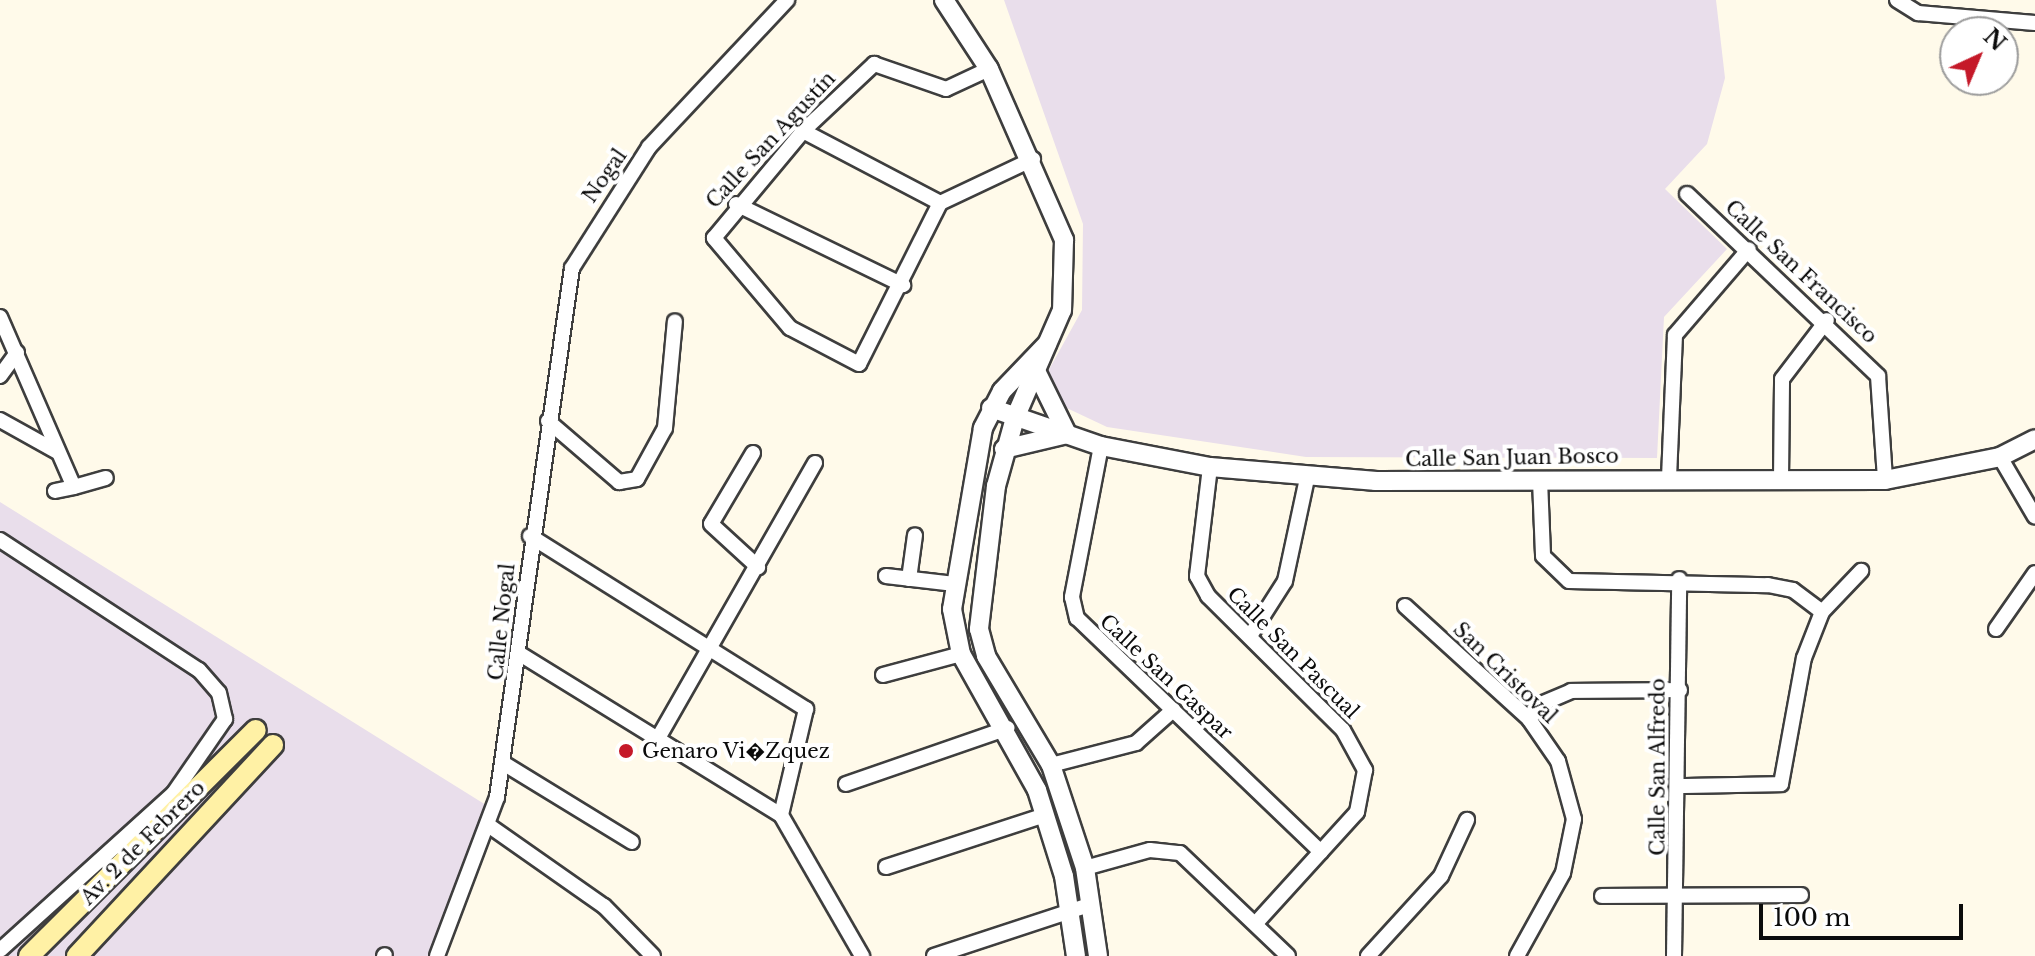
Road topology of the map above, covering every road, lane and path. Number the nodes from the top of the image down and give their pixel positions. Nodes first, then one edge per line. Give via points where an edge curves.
1 (787, 0) edge
2 (944, 0) edge
3 (1897, 0) edge
4 (2035, 23) edge
5 (989, 69) junction
6 (803, 131) junction
7 (1033, 159) junction
8 (1687, 194) dead end
9 (940, 203) junction
10 (736, 204) junction
11 (1749, 249) junction
12 (903, 285) junction
13 (0, 317) edge
14 (1827, 320) junction
15 (675, 321) dead end
16 (17, 353) junction
17 (1033, 366) junction
18 (0, 376) edge
19 (991, 408) junction
20 (1015, 418) junction
21 (0, 420) edge
22 (548, 421) junction
23 (1067, 434) junction
24 (2035, 439) edge
25 (1101, 446) junction
26 (1004, 449) junction
27 (56, 451) junction
28 (753, 453) dead end
29 (2000, 457) junction
30 (815, 463) dead end
31 (1210, 467) junction
32 (106, 478) dead end
33 (1307, 478) junction
34 (1669, 478) junction
35 (1781, 479) junction
36 (1540, 480) junction
37 (1885, 480) junction
38 (74, 487) junction
39 (55, 491) dead end
40 (2035, 517) edge
41 (915, 535) dead end
42 (530, 536) junction
43 (0, 540) edge
44 (758, 567) junction
45 (1861, 571) dead end
46 (2035, 573) edge
47 (886, 576) dead end
48 (909, 579) junction
49 (1679, 579) junction
50 (955, 584) junction
51 (1405, 606) dead end
52 (1822, 612) junction
53 (1996, 629) dead end
54 (1250, 636) junction
55 (713, 651) junction
56 (520, 654) junction
57 (961, 654) junction
58 (883, 675) dead end
59 (1006, 681) junction
60 (1680, 690) junction
61 (985, 693) junction
62 (1173, 710) junction
63 (1529, 719) junction
64 (1008, 728) junction
65 (256, 730) joint
66 (657, 740) junction
67 (273, 745) joint
68 (503, 763) junction
69 (1051, 765) junction
70 (846, 784) dead end
71 (1679, 786) junction
72 (781, 815) junction
73 (1045, 815) junction
74 (1467, 820) dead end
75 (491, 827) junction
76 (632, 842) dead end
77 (1321, 852) junction
78 (886, 867) dead end
79 (1085, 868) junction
80 (1677, 892) junction
81 (1801, 895) dead end
82 (1602, 896) dead end
83 (1092, 904) junction
84 (1068, 909) junction
85 (1256, 923) junction
86 (0, 950) edge
87 (29, 956) edge
88 (77, 956) edge
89 (437, 956) edge
90 (653, 956) edge
91 (862, 956) edge
92 (934, 956) edge
93 (1076, 956) edge
94 (1098, 956) edge
95 (1288, 956) edge
96 (1368, 956) edge
97 (1517, 956) edge
98 (1674, 956) edge

1 - 22 street, Nogal via 649,147 592,230 564,291
2 - 5 street
3 - 4 street via 1918,13
5 - 6 street, Calle San Agustín via 946,89 874,64
5 - 7 street
6 - 9 street
6 - 10 street, Calle San Agustín
7 - 9 street
7 - 17 street via 1064,240 1066,271 1053,339
8 - 11 street, Calle San Francisco
9 - 12 street
10 - 12 street
10 - 12 street, Calle San Agustín via 715,230 717,249 790,328 849,361 859,364 869,355
11 - 14 street, Calle San Francisco
11 - 34 street via 1675,335
13 - 16 street
14 - 35 street via 1782,379
14 - 37 street, Calle San Francisco via 1878,376
15 - 22 street via 672,392 656,456 637,479 619,482
16 - 18 street
16 - 27 street
17 - 19 street
17 - 20 street
17 - 23 street
19 - 20 street, Calle San Juan Bosco
19 - 50 street via 974,458
20 - 23 street, Calle San Juan Bosco
20 - 26 street
21 - 27 street
22 - 42 street, Calle Nogal
23 - 25 street, Calle San Juan Bosco
23 - 26 street
24 - 29 street, Calle San Juan Bosco
25 - 31 street, Calle San Juan Bosco
25 - 62 street, Calle San Gaspar via 1072,597 1077,618
26 - 59 street via 978,613 986,656
27 - 38 street
28 - 44 street via 713,514 716,535
29 - 37 street, Calle San Juan Bosco
29 - 40 street
30 - 44 street
31 - 33 street, Calle San Juan Bosco
31 - 54 street, Calle San Pascual via 1197,576
32 - 38 street
33 - 36 street, Calle San Juan Bosco
33 - 54 street via 1285,581
34 - 35 street, Calle San Juan Bosco
34 - 36 street, Calle San Juan Bosco
35 - 37 street, Calle San Juan Bosco
36 - 49 street via 1543,556 1554,571 1586,584
38 - 39 street
41 - 48 street
42 - 55 street
42 - 56 street, Calle Nogal
43 - 86 street via 199,670 219,693 225,719 174,793
44 - 55 street
45 - 52 street
46 - 53 street
47 - 48 street
48 - 50 street
49 - 52 street via 1793,590
49 - 60 street, Calle San Alfredo
50 - 57 street
51 - 63 street, San Cristoval
52 - 71 street via 1796,691 1781,784
54 - 77 street, Calle San Pascual via 1343,730 1365,770 1357,812
55 - 66 street
55 - 72 street via 806,709
56 - 66 street
56 - 68 street, Calle Nogal
57 - 58 street
57 - 61 street
59 - 61 street
59 - 69 street
60 - 63 street via 1571,691 1541,704
60 - 71 street, Calle San Alfredo
61 - 64 street
62 - 69 street via 1136,743
62 - 77 street, Calle San Gaspar
63 - 97 street, San Cristoval via 1558,761 1574,819 1563,873
64 - 70 street
64 - 73 street
65 - 67 street
65 - 87 main road, Av. 2 de Febrero
66 - 72 street
67 - 88 main road, Av. 2 de Febrero
68 - 75 street, Calle Nogal
68 - 76 street
69 - 79 street
71 - 80 street, Calle San Alfredo
72 - 91 street
73 - 78 street
73 - 84 street
74 - 96 street via 1441,876
75 - 89 street, Calle Nogal
75 - 90 street via 604,906
77 - 85 street, Calle San Pascual
79 - 83 street
79 - 85 street via 1150,850 1180,853
80 - 81 street
80 - 82 street
80 - 98 street, Calle San Alfredo
83 - 84 street
83 - 94 street
84 - 92 street
84 - 93 street
85 - 95 street

